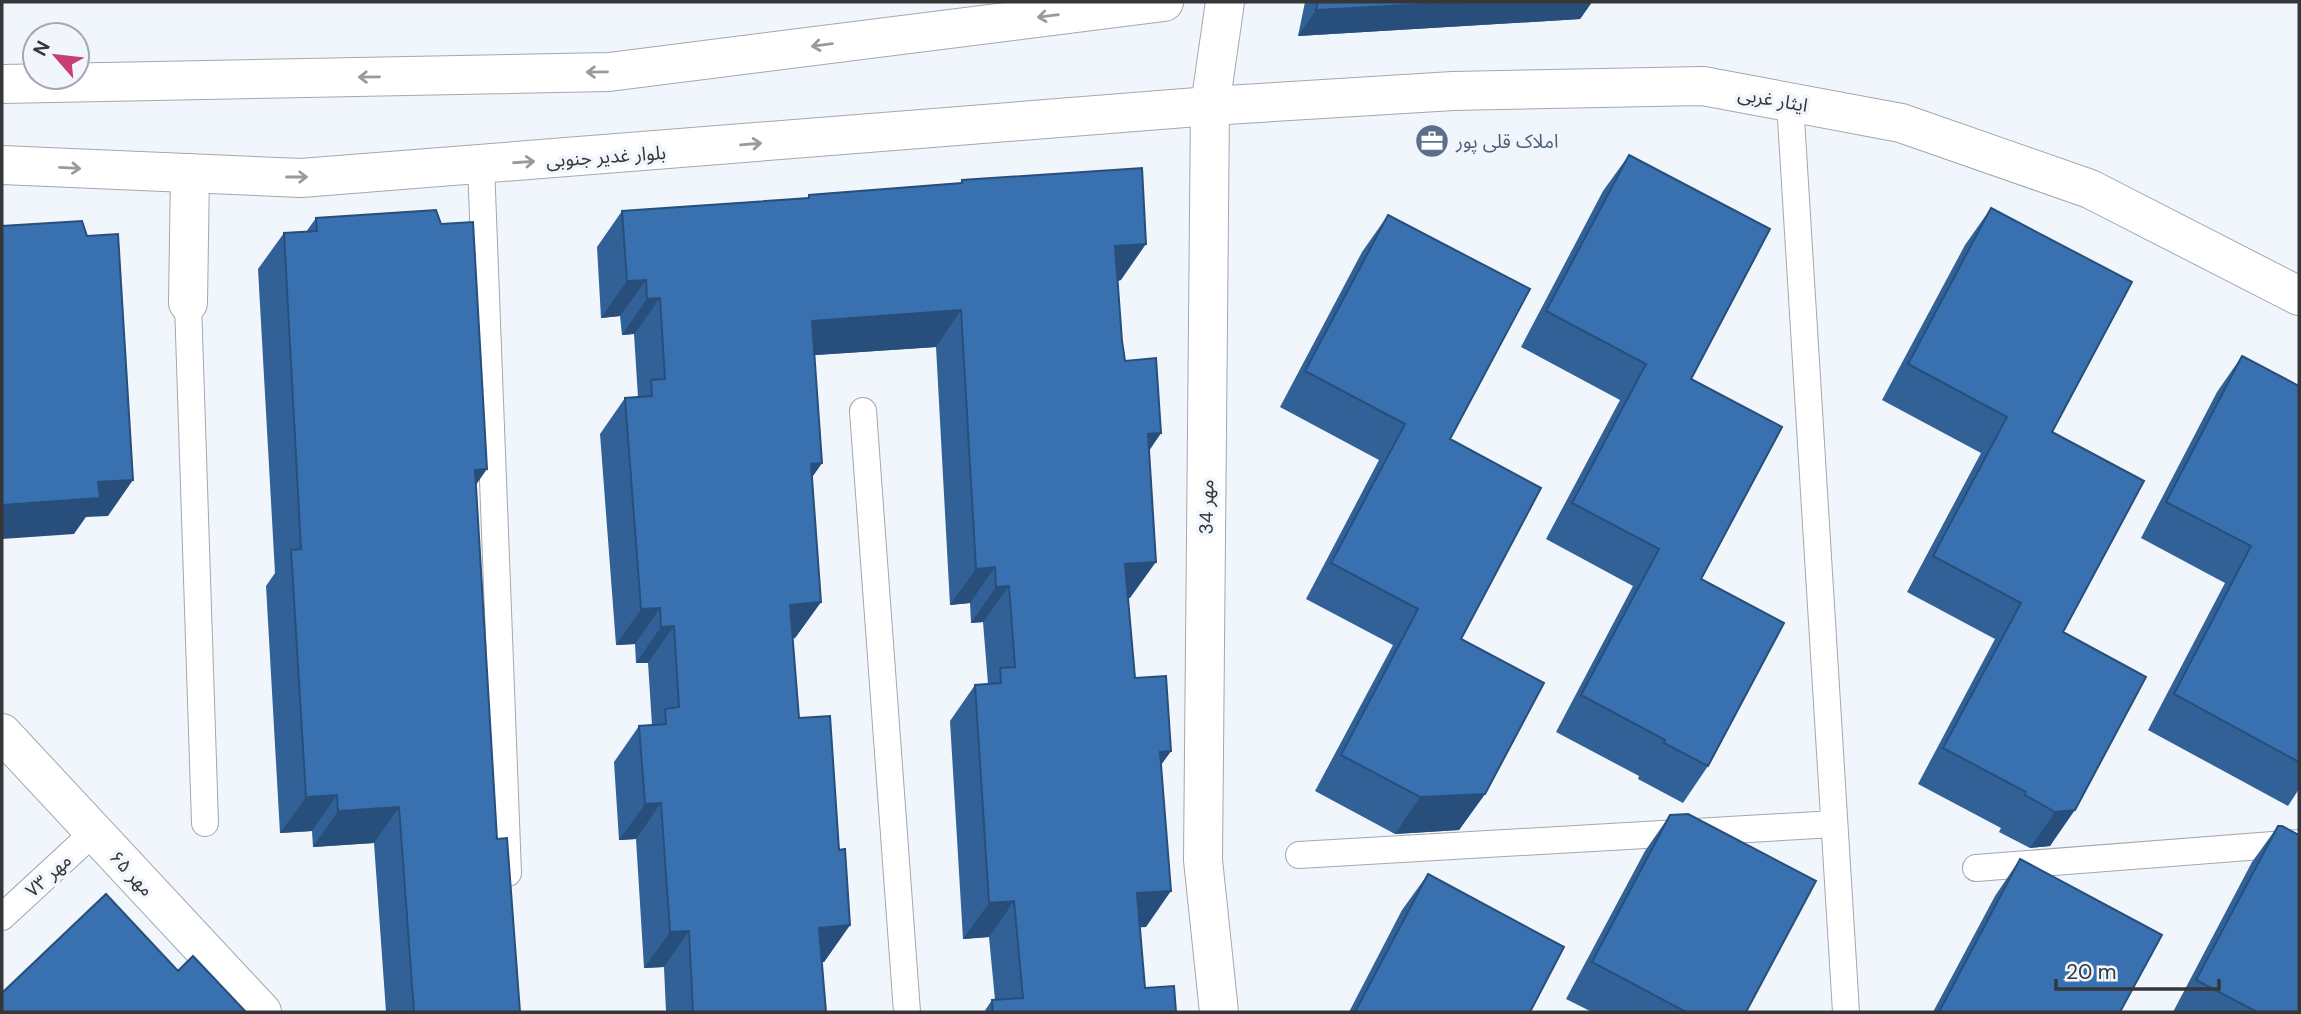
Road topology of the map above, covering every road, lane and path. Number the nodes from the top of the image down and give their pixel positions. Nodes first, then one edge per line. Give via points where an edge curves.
1 (1164, 2) edge
2 (1225, 2) edge
3 (2, 84) edge
4 (1790, 102) junction
5 (1210, 106) junction
6 (2, 165) edge
7 (481, 165) junction
8 (190, 173) junction
9 (2299, 296) edge
10 (188, 303) joint
11 (863, 411) dead end
12 (2, 733) edge
13 (205, 823) dead end
14 (1834, 824) junction
15 (94, 832) junction
16 (2299, 843) edge
17 (1298, 855) dead end
18 (1976, 868) dead end
19 (509, 901) edge
20 (2, 917) edge
21 (262, 1012) edge
22 (906, 1012) edge
23 (1219, 1012) edge
24 (1846, 1012) edge

1 -> 3 street via 609,72
2 - 5 street, مهر 34
4 - 5 street, ایثار غربی via 1703,86 1453,91
4 - 9 street, ایثار غربی via 1901,123 2090,189
4 - 14 lane
7 -> 5 street, بلوار غدیر جنوبی
5 - 23 street, مهر 34 via 1203,860
6 -> 8 street, بلوار غدیر جنوبی
8 -> 7 street, بلوار غدیر جنوبی via 301,178
7 - 19 lane
8 - 10 street
10 - 13 lane
11 - 22 lane
12 - 15 street, مهر ۶۵
14 - 17 lane
14 - 24 lane
15 - 20 lane, مهر ۷۳
15 - 21 street, مهر ۶۵
16 - 18 lane

